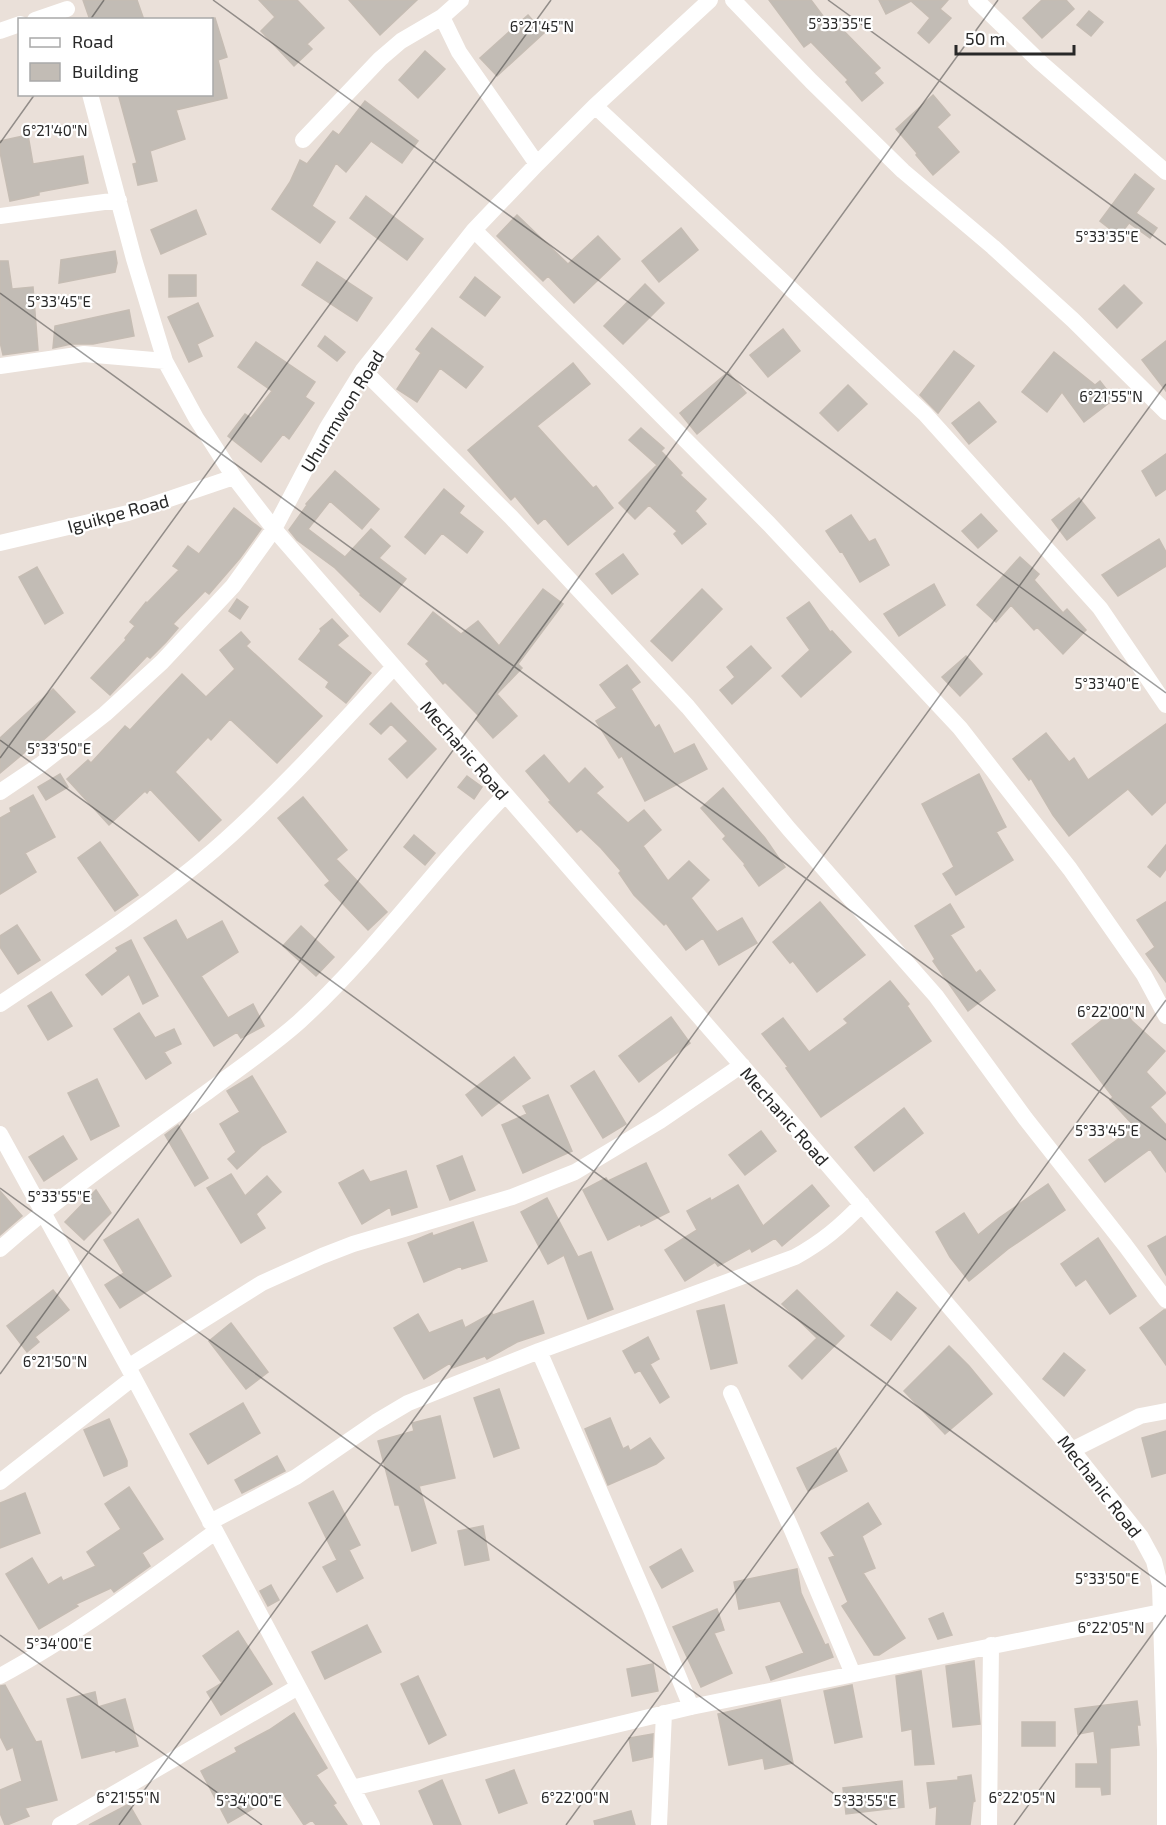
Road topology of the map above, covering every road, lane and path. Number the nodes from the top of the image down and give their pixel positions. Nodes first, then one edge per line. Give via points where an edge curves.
1 (461, 0) edge
2 (710, 0) edge
3 (733, 0) edge
4 (976, 0) edge
5 (68, 10) edge
6 (442, 17) junction
7 (42, 18) edge
8 (18, 25) edge
9 (0, 31) edge
10 (91, 96) edge
11 (595, 106) junction
12 (303, 140) dead end
13 (537, 164) junction
14 (1166, 171) edge
15 (118, 200) junction
16 (0, 216) edge
17 (474, 230) junction
18 (165, 361) junction
19 (0, 366) edge
20 (363, 370) junction
21 (1166, 412) edge
22 (234, 477) junction
23 (274, 529) junction
24 (0, 543) edge
25 (393, 668) junction
26 (1166, 705) edge
27 (0, 792) edge
28 (505, 795) junction
29 (0, 1004) edge
30 (1166, 1016) edge
31 (742, 1065) junction
32 (0, 1134) edge
33 (862, 1204) junction
34 (42, 1211) junction
35 (0, 1250) edge
36 (1166, 1300) edge
37 (539, 1351) junction
38 (130, 1372) junction
39 (731, 1393) dead end
40 (1166, 1411) edge
41 (1072, 1450) junction
42 (0, 1482) edge
43 (213, 1527) junction
44 (1163, 1585) edge
45 (1161, 1612) junction
46 (991, 1645) junction
47 (853, 1674) junction
48 (0, 1676) edge
49 (298, 1687) junction
50 (691, 1707) junction
51 (664, 1713) junction
52 (352, 1788) junction
53 (60, 1825) edge
54 (372, 1825) edge
55 (659, 1825) edge
56 (989, 1825) edge
57 (1165, 1825) edge

1 - 6 street
2 - 11 street, Uhunmwon Road
3 - 21 street via 887,156 1073,320
4 - 14 street via 1040,62
5 - 7 street
6 - 12 street via 380,59
6 - 13 street via 459,52
8 - 9 street
10 - 15 street, Mechanic Road
11 - 13 street, Uhunmwon Road
11 - 26 street via 924,414 1100,608
13 - 17 street, Uhunmwon Road
15 - 16 street
15 - 18 street, Mechanic Road
17 - 20 street, Uhunmwon Road
17 - 30 street via 769,524 960,728 1070,869 1144,975
18 - 19 street via 84,354
18 - 22 street, Mechanic Road
20 - 23 street, Uhunmwon Road via 327,428
20 - 36 street via 511,517 688,707 936,996
22 - 23 street, Mechanic Road
22 - 24 street, Iguikpe Road via 128,513
23 - 25 street, Mechanic Road
23 - 27 street, Uhunmwon Road via 233,586 162,662 105,714
25 - 28 street, Mechanic Road
25 - 29 street via 262,806 214,850 120,923
28 - 31 street, Mechanic Road
28 - 34 street via 364,956 300,1020 258,1055
31 - 33 street, Mechanic Road
31 - 38 street via 575,1172 512,1197 312,1260 262,1283
32 - 34 street
33 - 37 street via 837,1230 795,1257
33 - 41 street, Mechanic Road
34 - 35 street
34 - 38 street
37 - 43 street via 393,1411
37 - 50 street
38 - 42 street
38 - 43 street
39 - 47 street
40 - 41 street via 1140,1416
41 - 44 street, Mechanic Road via 1141,1538
43 - 48 street via 80,1628
43 - 49 street
44 - 45 street, Mechanic Road
45 - 46 street
45 - 57 street, Mechanic Road
46 - 47 street
46 - 56 street
47 - 50 street
49 - 52 street
49 - 53 street
50 - 51 street
51 - 52 street
51 - 55 street
52 - 54 street

